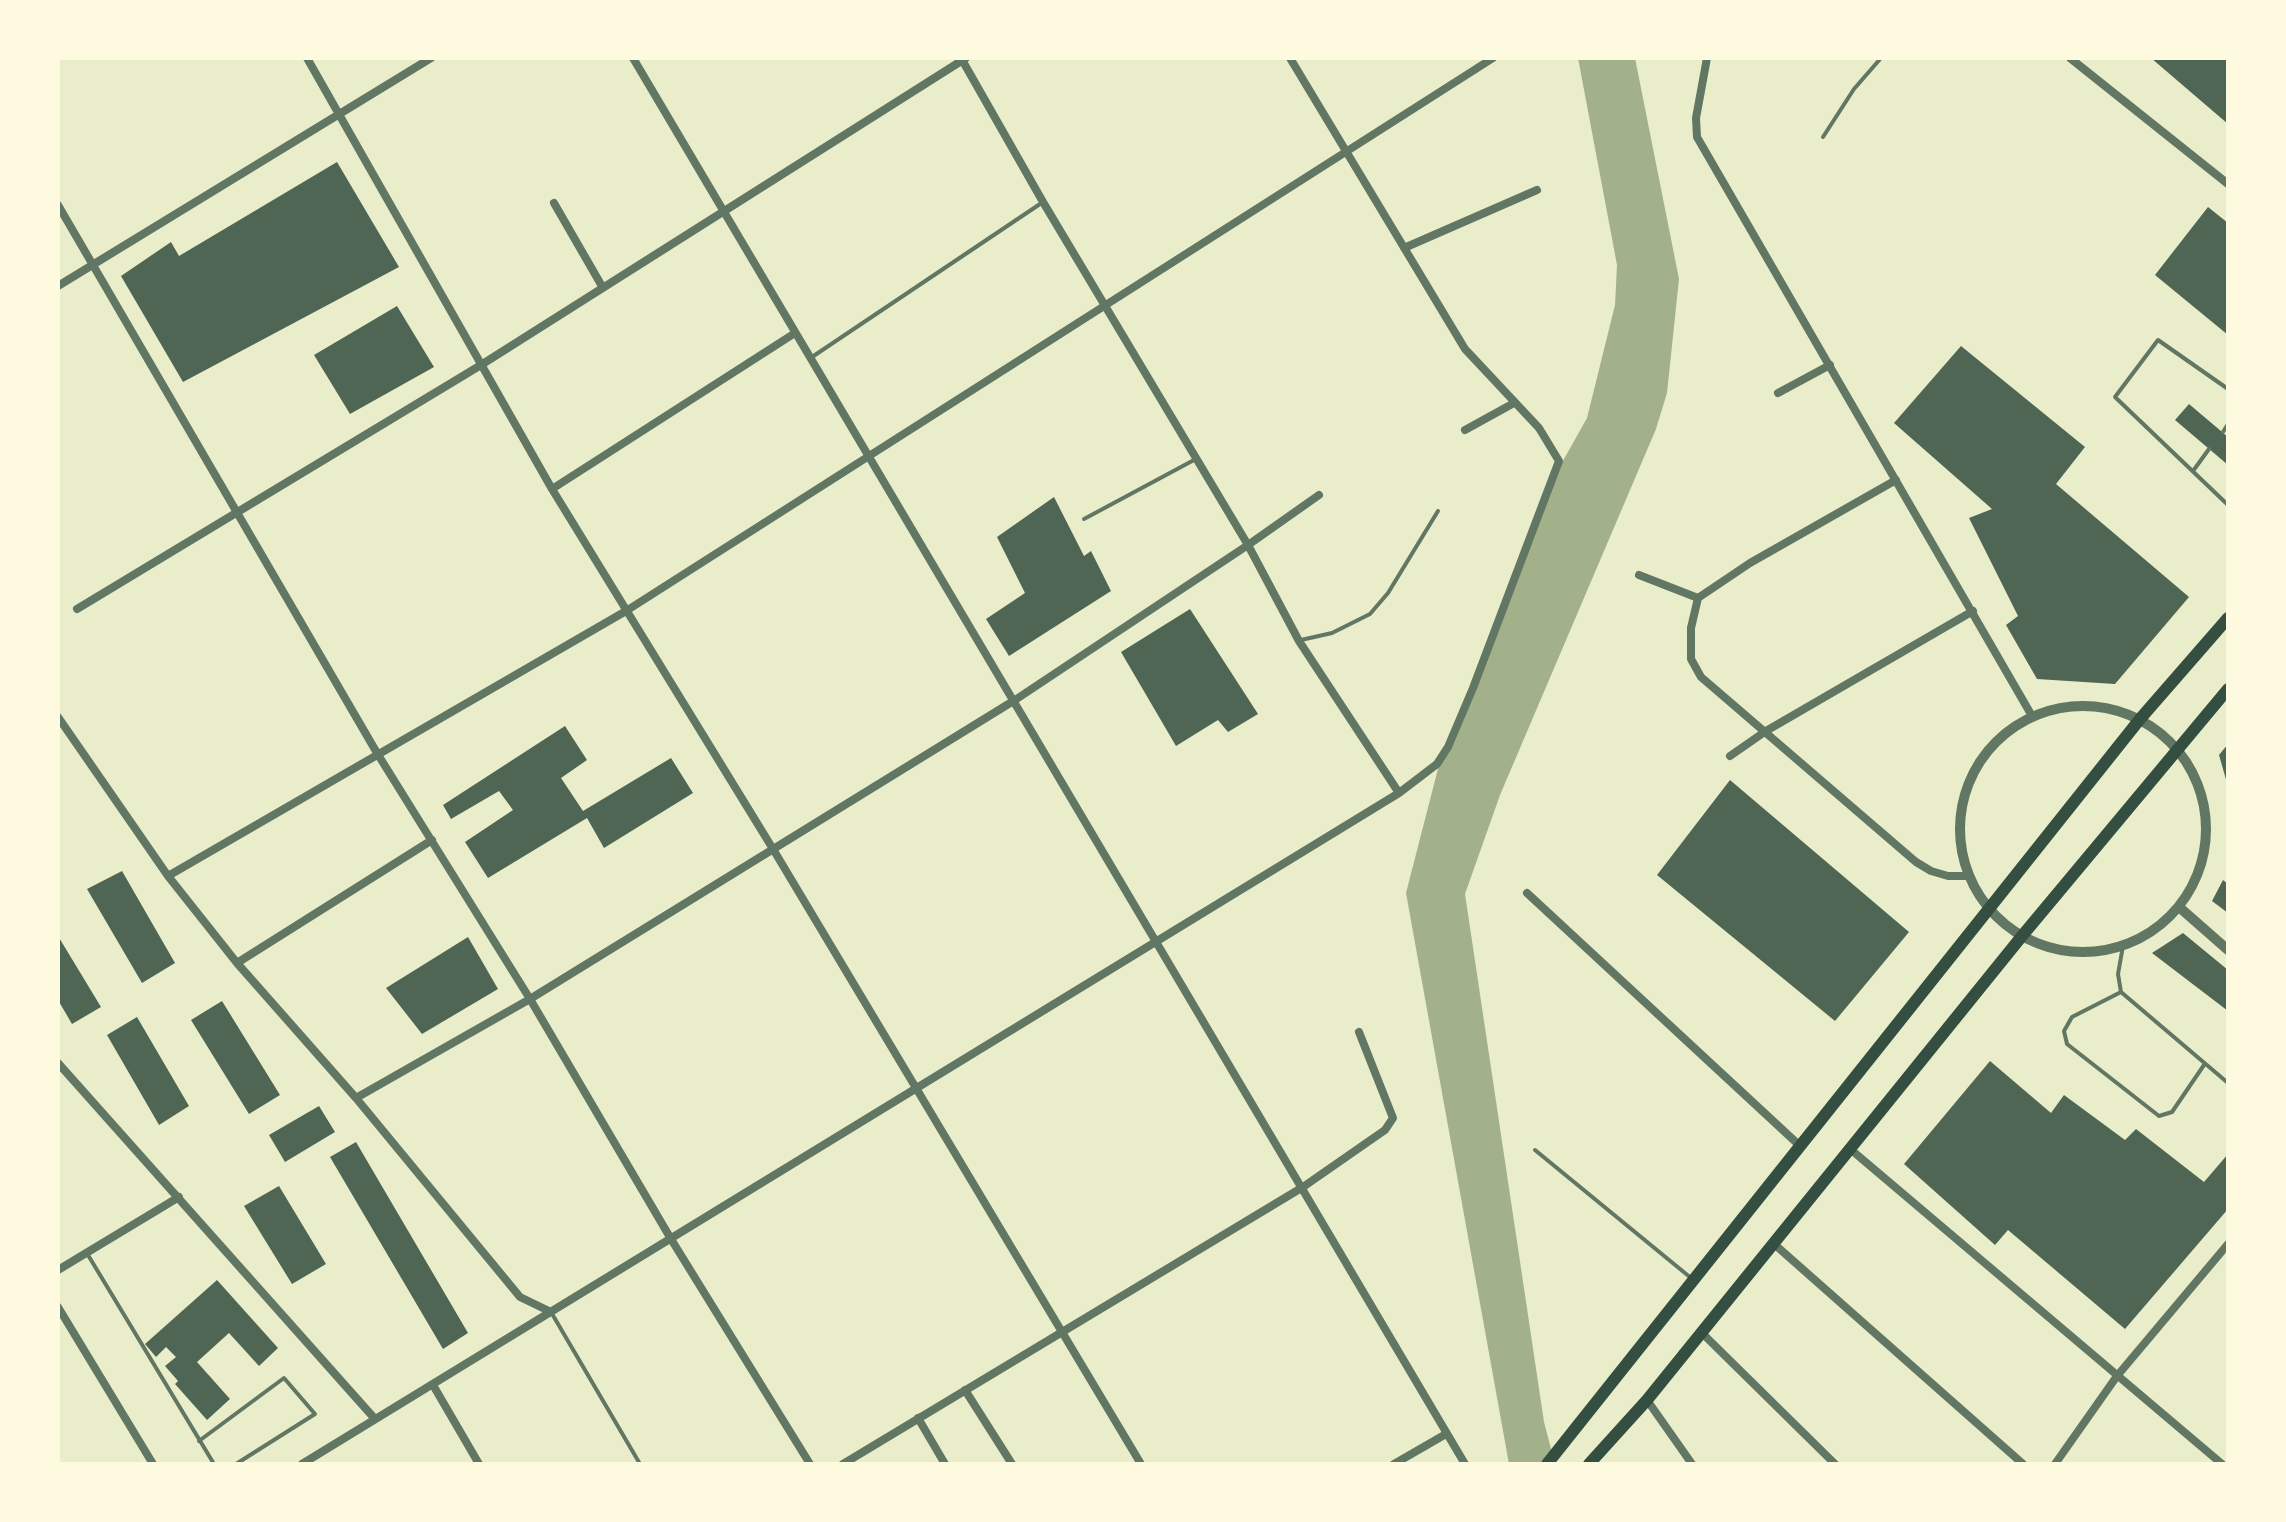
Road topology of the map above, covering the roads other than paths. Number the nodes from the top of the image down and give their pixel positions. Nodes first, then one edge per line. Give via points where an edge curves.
1 (307, 58) edge
2 (431, 58) edge
3 (633, 58) edge
4 (1290, 58) edge
5 (1493, 58) edge
6 (1707, 58) edge
7 (1881, 58) edge
8 (2070, 58) edge
9 (963, 59) edge
10 (339, 113) junction
11 (1823, 137) dead end
12 (1345, 152) junction
13 (2228, 184) edge
14 (1537, 190) dead end
15 (1043, 202) junction
16 (554, 203) dead end
17 (58, 205) edge
18 (722, 211) junction
19 (1404, 248) junction
20 (93, 265) junction
21 (58, 286) edge
22 (603, 288) junction
23 (1105, 305) junction
24 (795, 333) junction
25 (810, 359) junction
26 (481, 365) junction
27 (1830, 365) junction
28 (2228, 389) edge
29 (1778, 393) dead end
30 (1514, 403) junction
31 (2228, 424) edge
32 (1465, 430) dead end
33 (2223, 432) dead end
34 (2209, 449) dead end
35 (867, 455) junction
36 (1196, 459) junction
37 (2193, 471) junction
38 (1896, 480) junction
39 (552, 489) junction
40 (1319, 495) dead end
41 (2228, 505) edge
42 (1438, 511) dead end
43 (237, 512) junction
44 (1084, 519) dead end
45 (1248, 545) junction
46 (1639, 575) dead end
47 (1698, 598) junction
48 (77, 609) dead end
49 (626, 611) junction
50 (1973, 611) junction
51 (2228, 618) edge
52 (1299, 641) junction
53 (2228, 689) edge
54 (1015, 700) junction
55 (2032, 716) junction
56 (58, 717) edge
57 (2140, 719) junction
58 (1766, 731) junction
59 (2177, 748) junction
60 (377, 753) junction
61 (1730, 756) dead end
62 (1399, 793) junction
63 (432, 840) junction
64 (773, 849) junction
65 (168, 876) junction
66 (1969, 876) junction
67 (1527, 893) dead end
68 (2179, 907) junction
69 (1989, 909) junction
70 (2022, 936) junction
71 (1157, 942) junction
72 (2123, 946) junction
73 (2228, 950) edge
74 (237, 963) junction
75 (2121, 992) junction
76 (530, 999) junction
77 (1359, 1032) dead end
78 (58, 1063) edge
79 (2204, 1065) junction
80 (2228, 1083) edge
81 (915, 1089) junction
82 (356, 1098) junction
83 (1799, 1145) junction
84 (1849, 1148) junction
85 (1535, 1150) dead end
86 (1303, 1187) junction
87 (179, 1197) junction
88 (671, 1239) junction
89 (1773, 1243) junction
90 (2228, 1244) edge
91 (87, 1252) junction
92 (58, 1270) edge
93 (1693, 1279) junction
94 (58, 1307) edge
95 (551, 1312) junction
96 (1062, 1332) junction
97 (1701, 1332) junction
98 (2117, 1376) junction
99 (433, 1385) junction
100 (965, 1390) junction
101 (1647, 1400) junction
102 (918, 1418) junction
103 (375, 1419) junction
104 (1446, 1434) junction
105 (199, 1441) junction
106 (153, 1464) edge
107 (214, 1464) edge
108 (236, 1464) edge
109 (302, 1464) edge
110 (479, 1464) edge
111 (640, 1464) edge
112 (810, 1464) edge
113 (843, 1464) edge
114 (945, 1464) edge
115 (1012, 1464) edge
116 (1141, 1464) edge
117 (1394, 1464) edge
118 (1465, 1464) edge
119 (1547, 1464) edge
120 (1589, 1464) edge
121 (1692, 1464) edge
122 (1835, 1464) edge
123 (2023, 1464) edge
124 (2055, 1464) edge
125 (2222, 1464) edge

1 - 10 street
2 - 10 street
3 - 18 street
4 - 12 street
5 - 12 street
6 - 27 street via 1697,137
7 - 11 lane
8 - 13 street
9 - 15 street
9 - 18 street
10 - 20 street
10 - 26 street
12 - 19 street
12 - 23 street
14 - 19 street
15 - 23 street
15 - 25 lane
16 - 22 street
17 - 20 street
18 - 22 street
18 - 24 street
19 - 30 street via 1465,349
20 - 21 street
20 - 43 street
22 - 26 street
23 - 35 street
23 - 36 street
24 - 25 street
24 - 39 street
25 - 35 street
26 - 39 street
26 - 43 street
27 - 29 street
27 - 38 street
28 - 37 lane via 2158,340 2115,397
30 - 32 street
30 - 62 street via 1556,454 1553,484 1448,747 1437,764
31 - 33 lane
34 - 37 lane
35 - 49 street
35 - 54 street
36 - 44 lane
36 - 45 street
37 - 41 lane
38 - 47 street
38 - 50 street
39 - 49 street
40 - 45 street
42 - 52 lane via 1370,614 1332,633
43 - 48 street
43 - 60 street
45 - 52 street
45 - 54 street
46 - 47 street
47 - 58 street via 1689,649 1694,668
49 - 60 street
49 - 64 street
50 - 55 street
50 - 58 street
51 - 57 main road
52 - 62 street
53 - 59 main road
54 - 64 street
54 - 71 street
55 - 57 street via 2067,706 2105,707
55 - 66 street via 2000,737 1976,766 1962,802 1960,839
56 - 65 street
57 - 59 street
57 - 69 main road
58 - 61 street
58 - 66 street via 1916,862 1948,876
59 - 68 street via 2195,777 2206,833 2197,878
59 - 70 main road
60 - 63 street
60 - 65 street
62 - 71 street
63 - 74 street
63 - 76 street
64 - 76 street
64 - 81 street
65 - 74 street
66 - 69 street
67 - 83 street
68 - 72 street via 2154,931
68 - 73 street
69 - 70 street
69 - 83 main road
70 - 72 street via 2054,949 2088,952
70 - 84 main road
71 - 81 street
71 - 86 street
72 - 75 lane
74 - 82 street
75 - 79 lane
75 - 79 lane via 2072,1017 2064,1031 2067,1044 2159,1116 2172,1112
76 - 82 street
76 - 88 street
77 - 86 street via 1393,1118 1385,1130
78 - 87 street
79 - 80 lane
81 - 88 street
81 - 96 street
82 - 95 street via 520,1297
83 - 93 main road
84 - 89 main road
84 - 98 street
85 - 93 lane
86 - 96 street
86 - 104 street
87 - 91 street
87 - 103 street
88 - 95 street
88 - 112 street
89 - 97 main road
89 - 123 street
90 - 98 street
91 - 92 street
91 - 105 lane
93 - 119 main road
94 - 106 street
95 - 99 street
95 - 111 lane
96 - 100 street
96 - 116 street
97 - 101 main road
97 - 122 street
98 - 124 street
98 - 125 street
99 - 103 street
99 - 110 street
100 - 102 street
100 - 115 street
101 - 120 main road
101 - 121 street
102 - 113 street
102 - 114 street
103 - 109 street
104 - 117 street
104 - 118 street
105 - 107 lane
105 - 108 lane via 284,1378 315,1414

